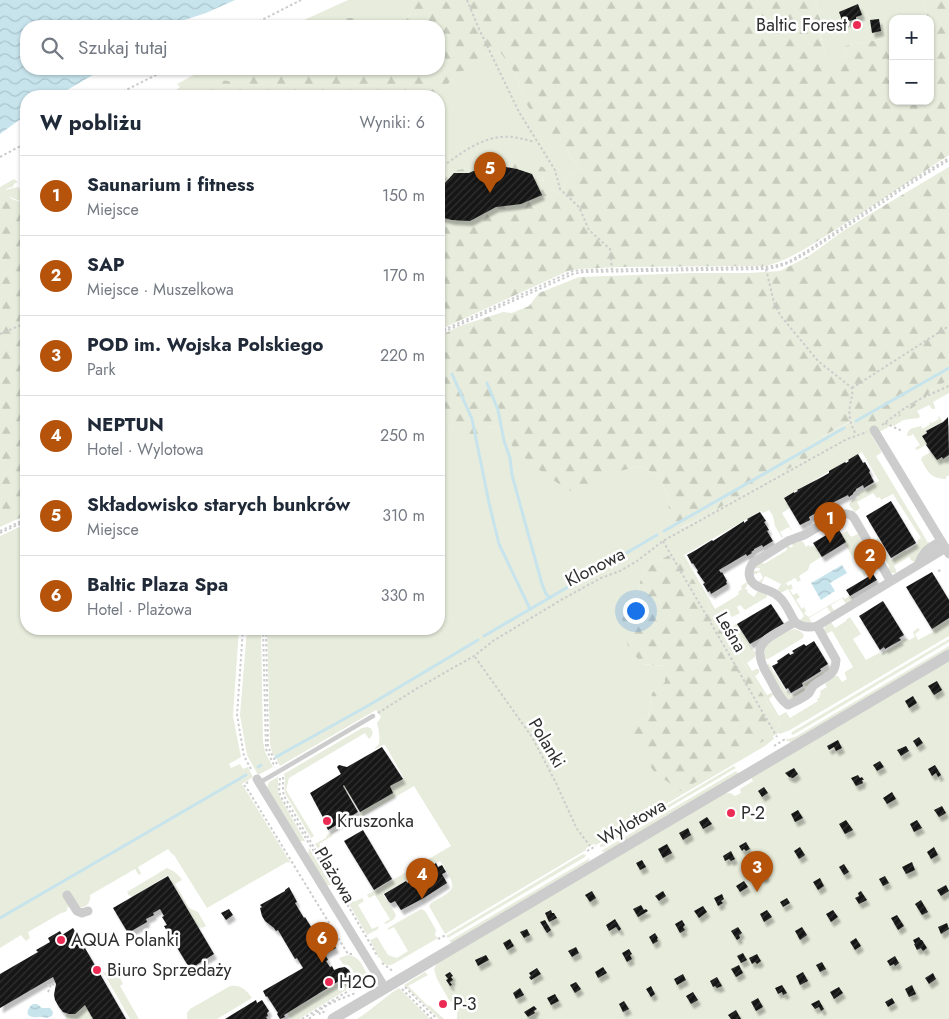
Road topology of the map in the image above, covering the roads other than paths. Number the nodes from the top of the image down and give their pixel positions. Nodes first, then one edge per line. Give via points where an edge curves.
1 (874, 430) road end
2 (945, 547) edge
3 (890, 580) junction
4 (795, 622) junction
5 (817, 626) junction
6 (949, 656) edge
7 (373, 716) road end
8 (258, 780) joint
9 (67, 895) dead end
10 (88, 911) dead end
11 (385, 988) junction
12 (333, 1019) edge

1 - 2 street
2 - 3 street via 926,550 919,564
3 - 4 street via 854,518 840,514 782,544 749,568 755,585 781,598
3 - 5 street
4 - 5 street via 799,626
4 - 5 street via 765,640 760,650 762,668 788,705 808,694 812,687 833,672 836,665
6 - 11 street, Wylotowa
7 - 8 lane
8 - 11 street, Plażowa
9 - 10 street via 77,912
11 - 12 street, Wylotowa

